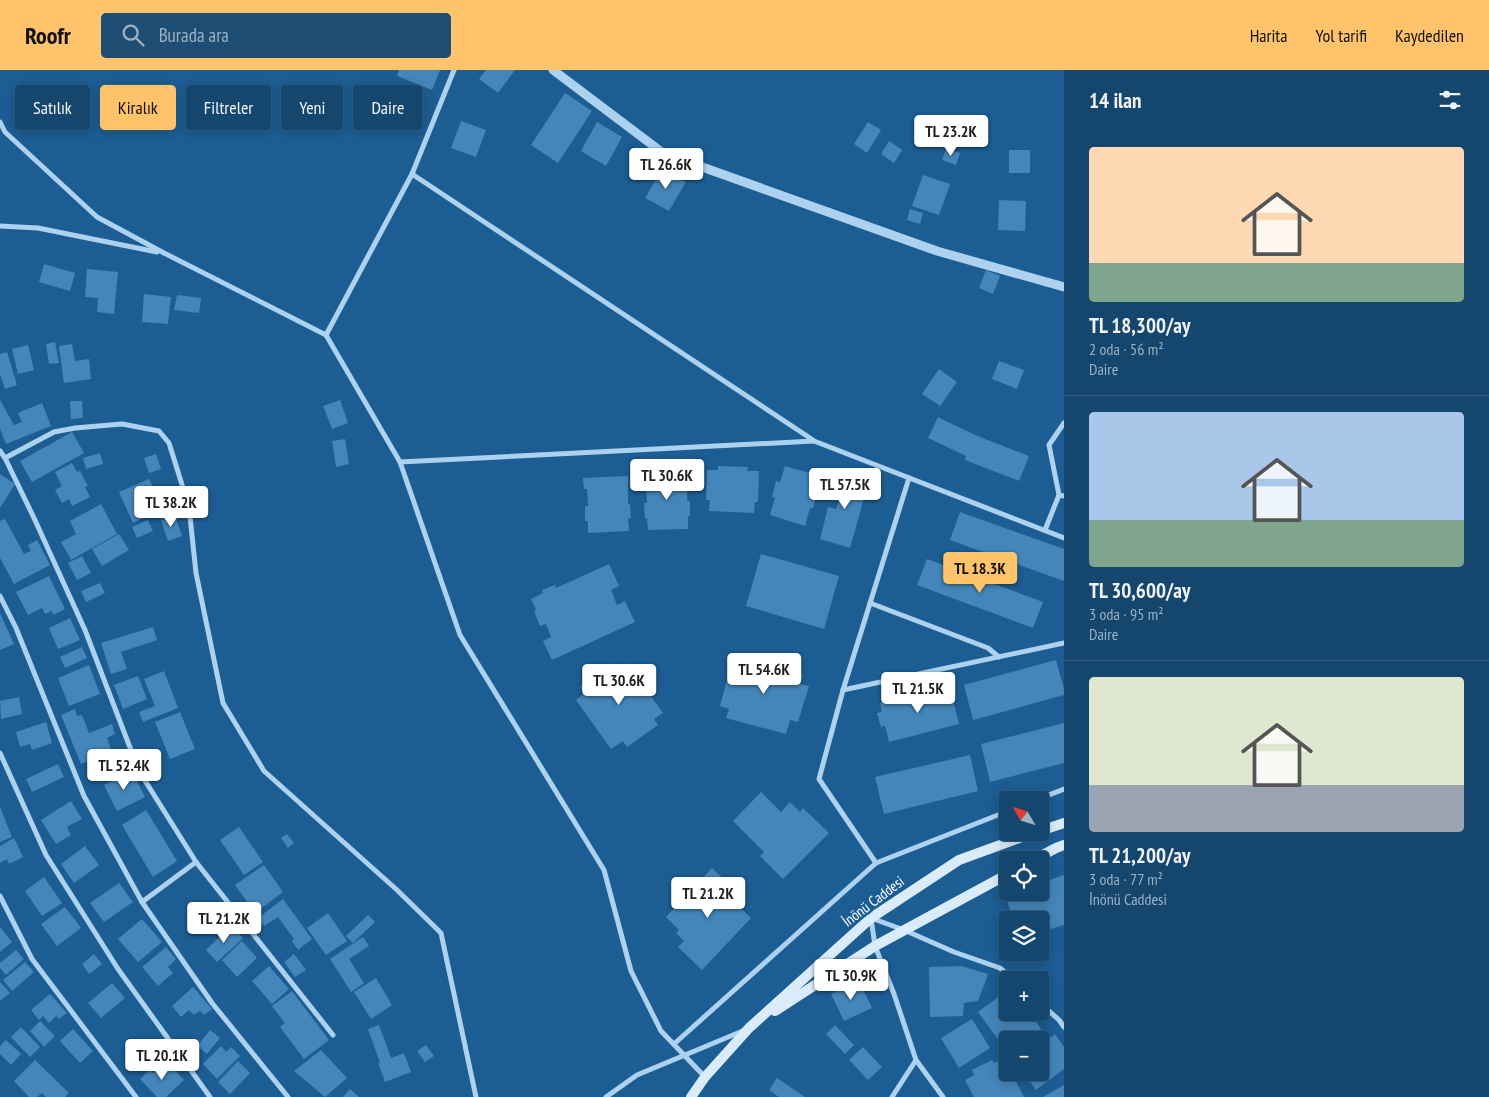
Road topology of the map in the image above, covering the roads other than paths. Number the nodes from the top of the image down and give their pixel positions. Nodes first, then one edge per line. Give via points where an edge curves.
1 (454, 70) edge
2 (553, 70) edge
3 (0, 122) edge
4 (2, 132) edge
5 (412, 174) junction
6 (0, 226) edge
7 (164, 253) junction
8 (1064, 287) edge
9 (326, 335) junction
10 (1064, 423) edge
11 (814, 441) junction
12 (0, 451) edge
13 (5, 458) junction
14 (400, 462) junction
15 (910, 478) junction
16 (1062, 495) edge
17 (1045, 530) junction
18 (1064, 538) edge
19 (0, 596) edge
20 (870, 603) junction
21 (1064, 643) edge
22 (999, 657) junction
23 (843, 690) junction
24 (0, 753) edge
25 (1064, 789) edge
26 (1049, 795) edge
27 (999, 815) edge
28 (1064, 823) edge
29 (1049, 828) edge
30 (1013, 841) edge
31 (1064, 845) edge
32 (1049, 852) edge
33 (196, 862) junction
34 (876, 863) junction
35 (999, 879) edge
36 (0, 896) edge
37 (142, 902) junction
38 (871, 918) junction
39 (904, 930) junction
40 (875, 946) junction
41 (1004, 971) edge
42 (1049, 1012) edge
43 (1064, 1027) edge
44 (749, 1028) junction
45 (333, 1035) dead end
46 (674, 1044) junction
47 (684, 1055) junction
48 (916, 1060) junction
49 (705, 1077) junction
50 (136, 1097) edge
51 (210, 1097) edge
52 (288, 1097) edge
53 (476, 1097) edge
54 (606, 1097) edge
55 (691, 1097) edge
56 (892, 1097) edge
57 (943, 1097) edge

1 - 5 street
2 - 8 street via 663,153 937,252
3 - 4 street
4 - 7 street via 97,218
5 - 9 street
5 - 11 street
6 - 7 street via 38,228
7 - 9 street
9 - 14 street
10 - 16 street via 1049,444
11 - 14 street
11 - 15 street
12 - 13 street
13 - 33 street via 85,630 140,771
13 - 53 street via 54,432 75,428 122,424 159,431 170,443 190,507 196,573 222,703 264,770 440,933
14 - 46 street via 460,635 604,870 630,971 661,1031
15 - 17 street
15 - 20 street
16 - 17 street
17 - 18 street
19 - 37 street via 84,796
20 - 22 street via 988,648
20 - 23 street
21 - 22 street
22 - 23 street
23 - 34 street via 819,779
24 - 51 street via 46,855 118,969
25 - 26 street
27 - 34 street
28 - 29 main road, İnönü Caddesi
30 - 38 main road, İnönü Caddesi via 959,860
31 - 32 main road
33 - 37 street
33 - 45 street
34 - 46 street
35 - 39 main road, İnönü Caddesi
36 - 50 street via 32,959
37 - 52 street via 212,1003
38 - 39 street
38 - 40 street
38 - 44 main road, İnönü Caddesi
39 - 40 main road, İnönü Caddesi
39 - 41 street
40 - 44 main road, İnönü Caddesi
40 - 48 street
42 - 43 street
44 - 47 street
44 - 49 main road, İnönü Caddesi
46 - 47 street
47 - 49 street
47 - 54 street via 637,1075
48 - 56 street
48 - 57 street
49 - 55 main road, İnönü Caddesi

